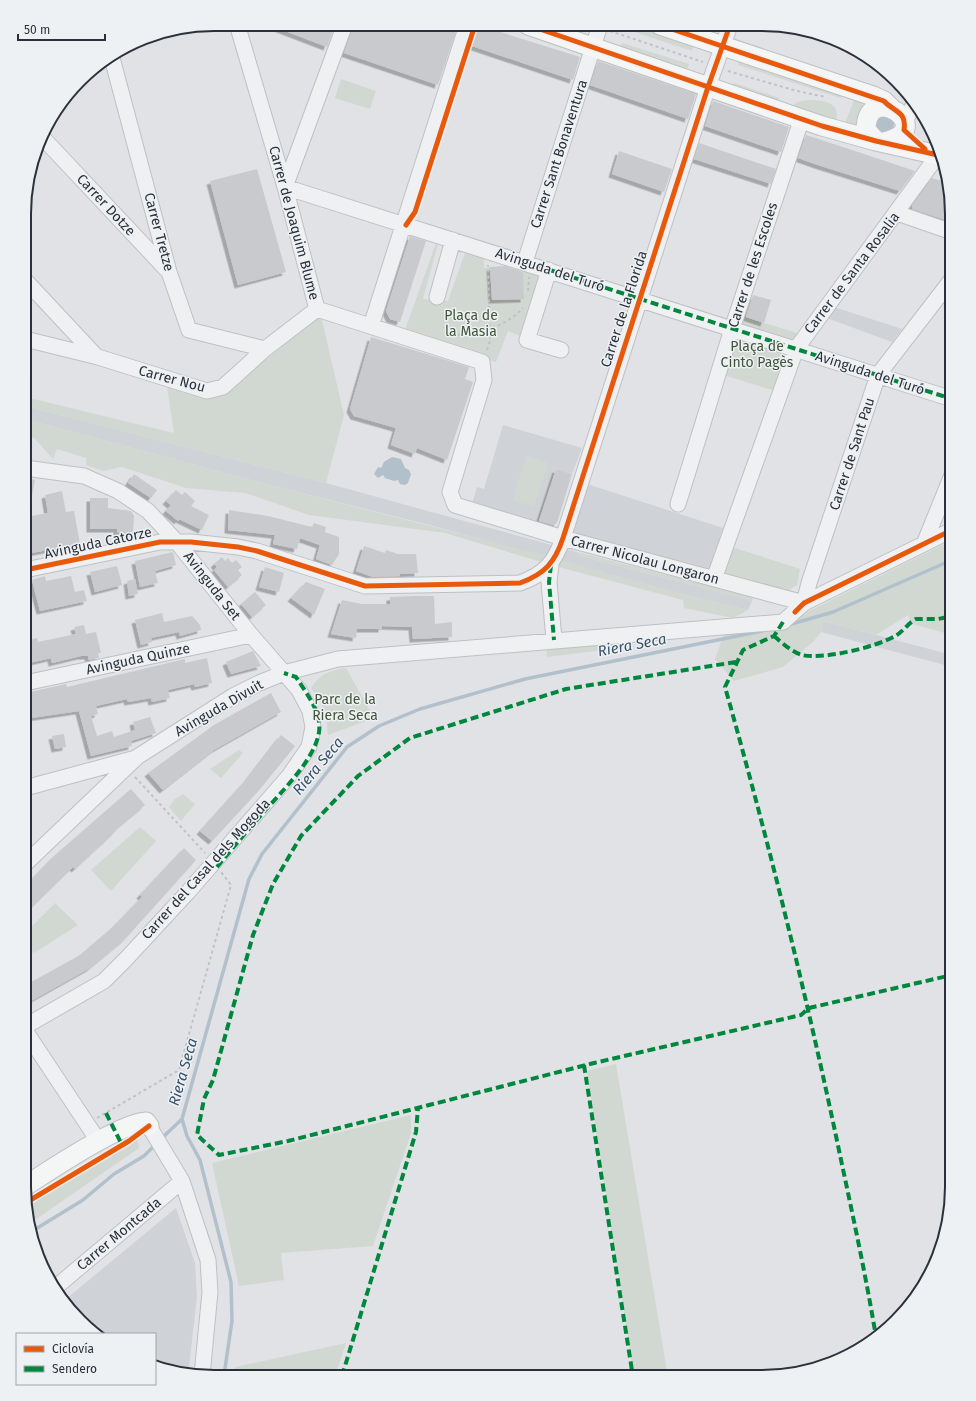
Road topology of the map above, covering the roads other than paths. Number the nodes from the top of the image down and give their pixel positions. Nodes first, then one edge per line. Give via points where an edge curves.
1 (239, 31) edge
2 (342, 31) edge
3 (465, 31) edge
4 (546, 31) edge
5 (598, 31) edge
6 (678, 31) edge
7 (728, 31) edge
8 (723, 46) junction
9 (593, 47) junction
10 (113, 61) edge
11 (708, 87) junction
12 (891, 108) junction
13 (802, 118) junction
14 (907, 119) edge
15 (46, 141) edge
16 (880, 142) junction
17 (935, 154) edge
18 (935, 155) edge
19 (936, 157) edge
20 (285, 187) junction
21 (897, 213) junction
22 (403, 224) junction
23 (945, 230) edge
24 (453, 240) junction
25 (528, 263) junction
26 (549, 270) junction
27 (169, 272) junction
28 (31, 286) edge
29 (945, 288) edge
30 (437, 297) dead end
31 (640, 299) junction
32 (317, 309) junction
33 (370, 326) junction
34 (732, 329) junction
35 (31, 341) edge
36 (265, 348) junction
37 (796, 349) junction
38 (561, 350) dead end
39 (98, 358) junction
40 (878, 375) junction
41 (945, 396) edge
42 (31, 469) edge
43 (450, 492) joint
44 (945, 492) edge
45 (678, 504) dead end
46 (945, 534) edge
47 (563, 538) junction
48 (176, 541) junction
49 (924, 544) junction
50 (551, 565) junction
51 (31, 569) edge
52 (714, 579) junction
53 (800, 608) junction
54 (252, 635) junction
55 (554, 640) junction
56 (284, 673) junction
57 (31, 682) edge
58 (132, 762) junction
59 (31, 787) edge
60 (31, 857) edge
61 (31, 1024) edge
62 (31, 1039) edge
63 (149, 1126) joint
64 (99, 1142) junction
65 (182, 1181) junction
66 (31, 1184) edge
67 (58, 1284) edge
68 (202, 1370) edge

1 - 20 street, Carrer de Joaquim Blume
2 - 20 street
3 - 22 street
4 - 9 main road
5 - 9 street, Carrer Sant Bonaventura
6 - 8 main road
7 - 8 street, Carrer de la Florida
8 - 11 street, Carrer de la Florida
8 - 12 main road via 873,96
9 - 11 main road
9 - 25 street, Carrer Sant Bonaventura
10 - 27 street, Carrer Tretze
11 - 13 main road
11 - 31 street, Carrer de la Florida
12 - 14 main road
12 - 16 main road via 876,108 866,122 866,130
13 - 16 main road
13 - 34 street, Carrer de les Escoles
14 - 16 main road via 898,138
14 - 17 main road via 922,148
15 - 27 street, Carrer Dotze
16 - 18 main road
19 - 21 street, Carrer de Santa Rosalia
20 - 22 street, Avinguda del Turó
20 - 32 street, Carrer de Joaquim Blume
21 - 23 street
21 - 37 street, Carrer de Santa Rosalia
22 - 24 street, Avinguda del Turó
22 - 33 street
24 - 25 street, Avinguda del Turó
24 - 30 street
25 - 26 street, Avinguda del Turó
26 - 31 street, Avinguda del Turó
26 - 38 street via 527,340
27 - 36 street, Carrer Tretze via 189,330
28 - 39 street
29 - 40 street, Carrer de Sant Pau
31 - 34 street, Avinguda del Turó
31 - 47 street, Carrer de la Florida
32 - 33 street, Carrer de Joaquim Blume
32 - 36 street, Carrer Nou
33 - 43 street, Carrer de Joaquim Blume via 482,362 484,380
34 - 37 street, Avinguda del Turó
34 - 45 street, Carrer de les Escoles
35 - 39 street, Carrer Nou
36 - 39 street, Carrer Nou via 223,387 207,391
37 - 40 street, Avinguda del Turó
37 - 52 street, Carrer de Santa Rosalia
40 - 41 street, Avinguda del Turó
40 - 53 street, Carrer de Sant Pau
42 - 48 street, Avinguda Set via 84,476 118,491 148,511
43 - 47 street, Carrer Nicolau Longaron via 455,505
44 - 49 street
46 - 49 street, Avinguda Divuit
47 - 50 street, Carrer de la Florida via 558,555
47 - 52 street, Carrer Nicolau Longaron
48 - 50 street, Avinguda Catorze via 257,551 365,586 520,583 532,579
48 - 51 street, Avinguda Catorze via 160,542
48 - 54 street, Avinguda Set
49 - 53 street, Avinguda Divuit
50 - 55 street via 549,582
52 - 53 street, Carrer Nicolau Longaron
53 - 55 street, Avinguda Divuit via 783,622
54 - 56 street, Avinguda Set
54 - 57 street, Avinguda Quinze
55 - 56 street, Avinguda Divuit via 338,659
56 - 58 street, Avinguda Divuit via 233,696
56 - 61 street, Carrer del Casal dels Mogoda via 299,690 310,711 313,727 309,747 289,776 188,892 104,981
58 - 59 street
58 - 60 street, Avinguda Divuit
62 - 64 street
63 - 64 main road via 146,1122 138,1122
63 - 65 street
64 - 66 main road
65 - 67 street, Carrer Montcada
65 - 68 street via 208,1260 210,1292

